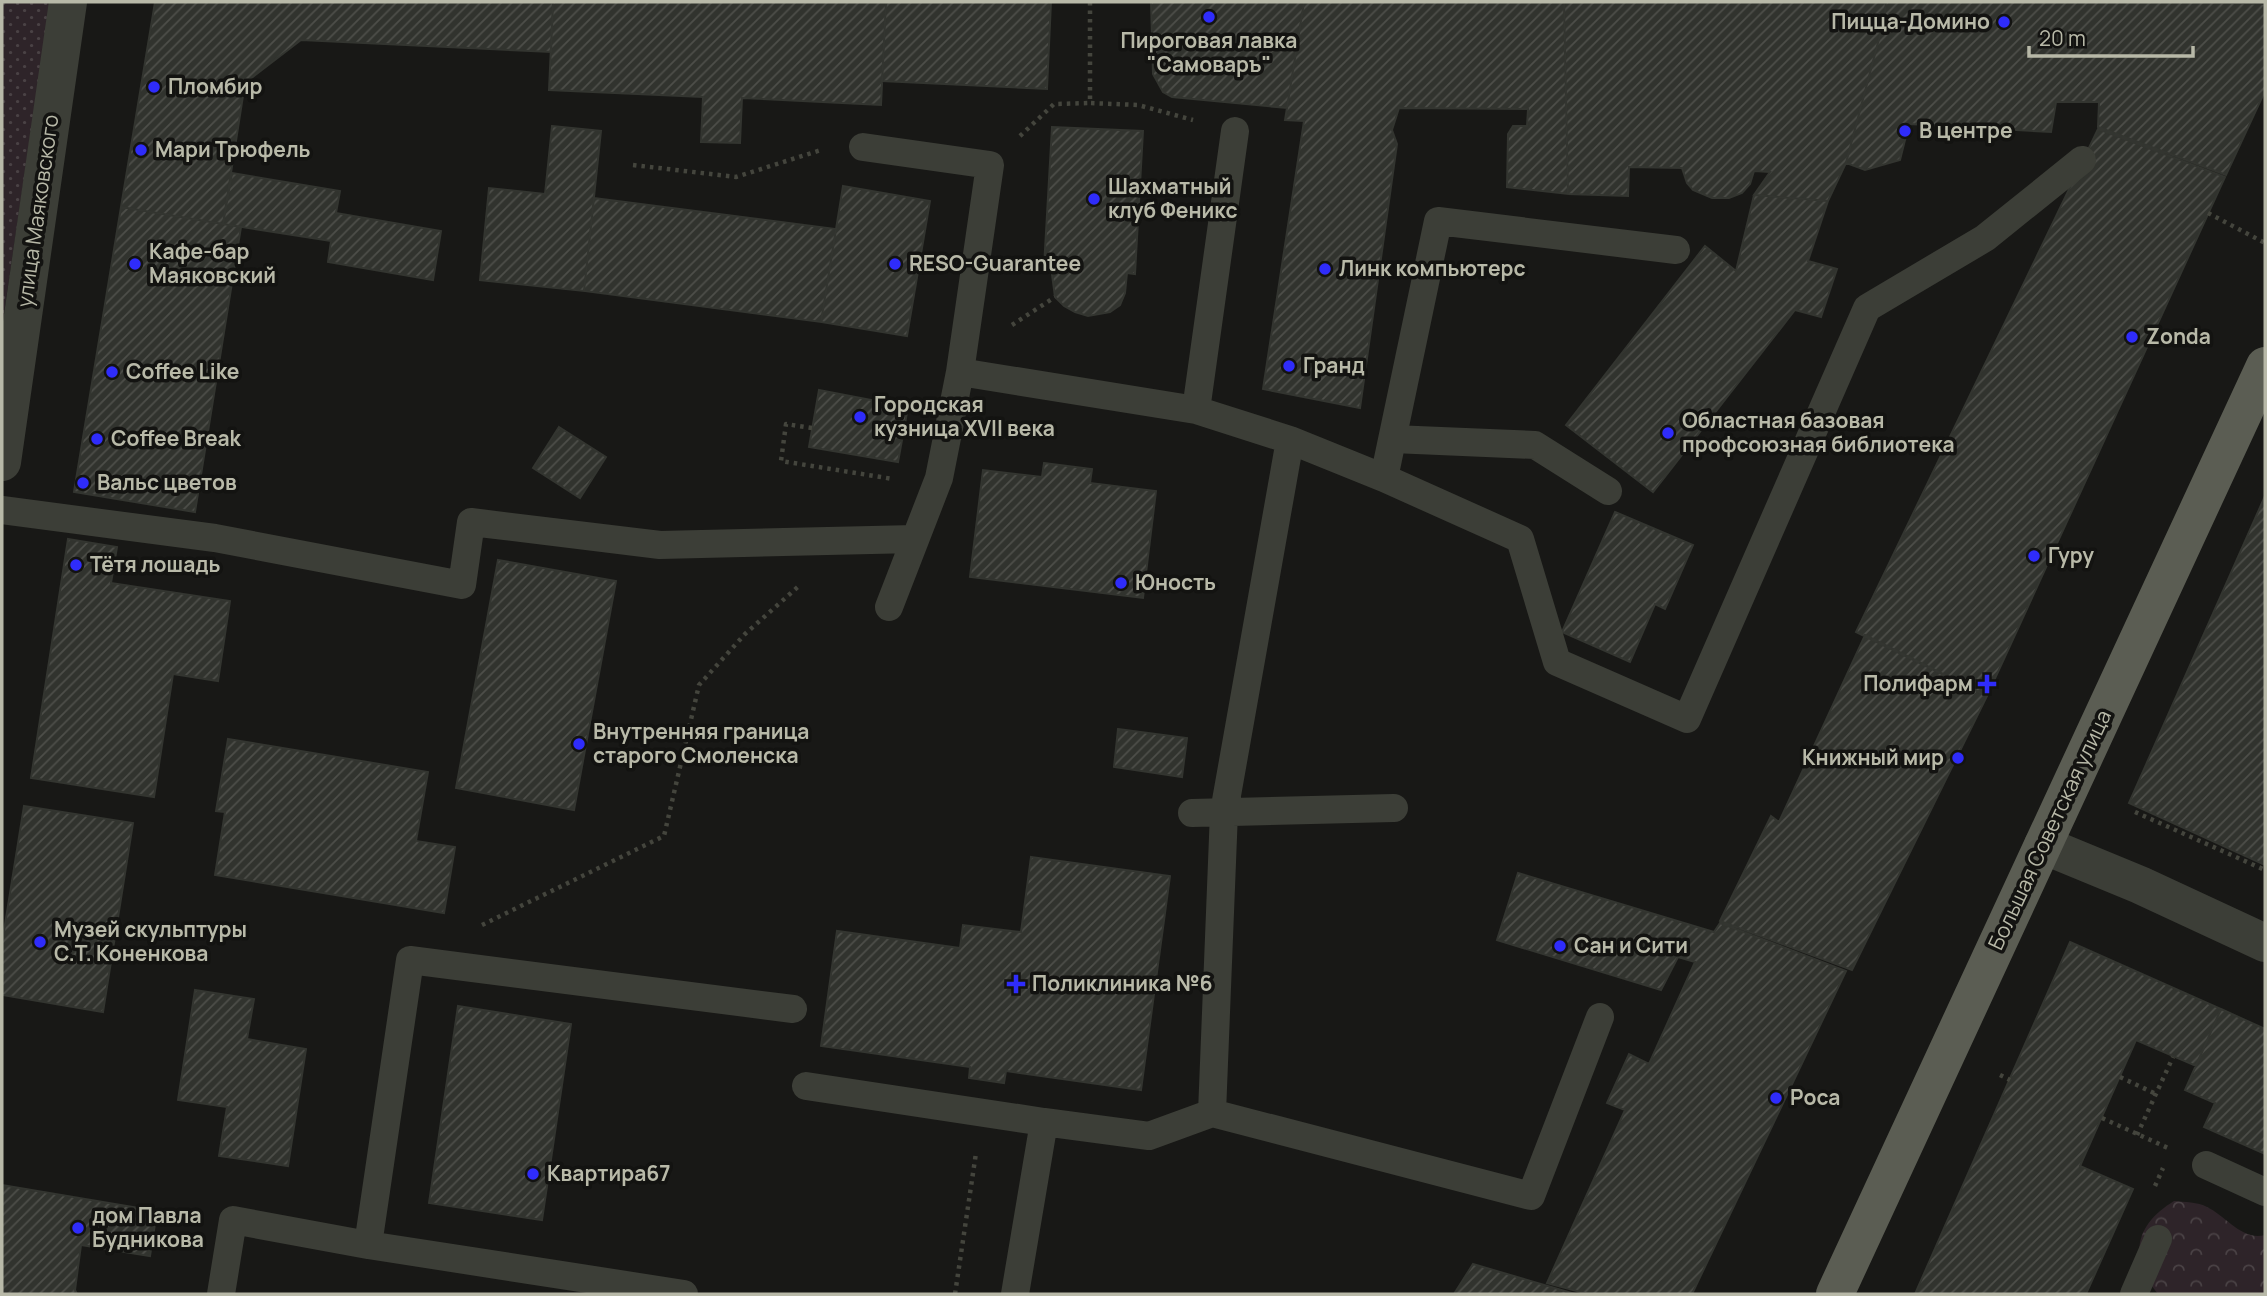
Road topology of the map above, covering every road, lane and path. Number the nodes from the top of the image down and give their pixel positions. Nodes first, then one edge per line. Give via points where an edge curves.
1 (68, 2) edge
2 (1090, 2) edge
3 (1090, 103) junction
4 (1235, 131) joint
5 (863, 147) joint
6 (2082, 160) dead end
7 (633, 165) dead end
8 (990, 165) junction
9 (2208, 213) dead end
10 (2265, 243) edge
11 (1676, 250) dead end
12 (2265, 366) edge
13 (960, 372) junction
14 (1196, 410) junction
15 (812, 428) dead end
16 (1392, 439) junction
17 (1290, 440) junction
18 (2, 462) edge
19 (1384, 478) junction
20 (900, 480) dead end
21 (1608, 491) dead end
22 (2, 510) edge
23 (915, 539) junction
24 (850, 540) junction
25 (889, 607) dead end
26 (1394, 808) dead end
27 (1224, 812) junction
28 (2135, 812) dead end
29 (1192, 813) dead end
30 (2043, 845) junction
31 (2265, 870) edge
32 (2265, 943) edge
33 (410, 960) junction
34 (793, 1009) dead end
35 (1600, 1017) dead end
36 (2173, 1057) dead end
37 (2000, 1075) dead end
38 (2120, 1077) dead end
39 (2010, 1080) dead end
40 (806, 1086) dead end
41 (2156, 1094) junction
42 (1212, 1113) junction
43 (982, 1114) junction
44 (2102, 1118) dead end
45 (1044, 1122) junction
46 (2137, 1135) junction
47 (2171, 1149) dead end
48 (2166, 1162) dead end
49 (2206, 1165) dead end
50 (2155, 1186) dead end
51 (2265, 1192) edge
52 (2158, 1238) dead end
53 (368, 1245) junction
54 (221, 1294) edge
55 (684, 1294) edge
56 (955, 1294) edge
57 (1015, 1294) edge
58 (1835, 1294) edge
59 (2134, 1294) edge

1 - 18 street, улица Маяковского
2 - 3 path
3 - 4 path via 1138,105
3 - 8 path via 1054,104
4 - 14 lane
5 - 7 path via 837,144 737,177
5 - 8 lane
6 - 19 lane via 1984,238 1867,307 1687,719 1557,662 1520,539
8 - 13 lane
9 - 10 path
11 - 16 lane via 1438,221
12 - 30 main road, Большая Советская улица
13 - 14 lane
13 - 23 lane via 939,478
14 - 17 lane
15 - 20 path via 786,424 781,461
16 - 19 lane
16 - 21 lane via 1535,445
17 - 19 lane
17 - 27 lane
22 - 24 lane via 215,538 462,585 471,522 660,545
23 - 24 lane
23 - 25 lane
24 - 33 path via 745,634 699,685 664,836
26 - 27 lane
27 - 29 lane
27 - 42 lane
28 - 31 path
30 - 32 street
30 - 58 main road, Большая Советская улица
33 - 34 lane
33 - 53 lane
35 - 42 lane via 1531,1196
36 - 41 path
37 - 39 path
38 - 41 path
40 - 43 lane
41 - 46 path
42 - 45 lane via 1149,1136
43 - 45 lane
43 - 56 path
44 - 46 path
45 - 57 lane
46 - 47 path
48 - 50 path
49 - 51 lane
52 - 59 lane
53 - 54 lane via 233,1220
53 - 55 lane

